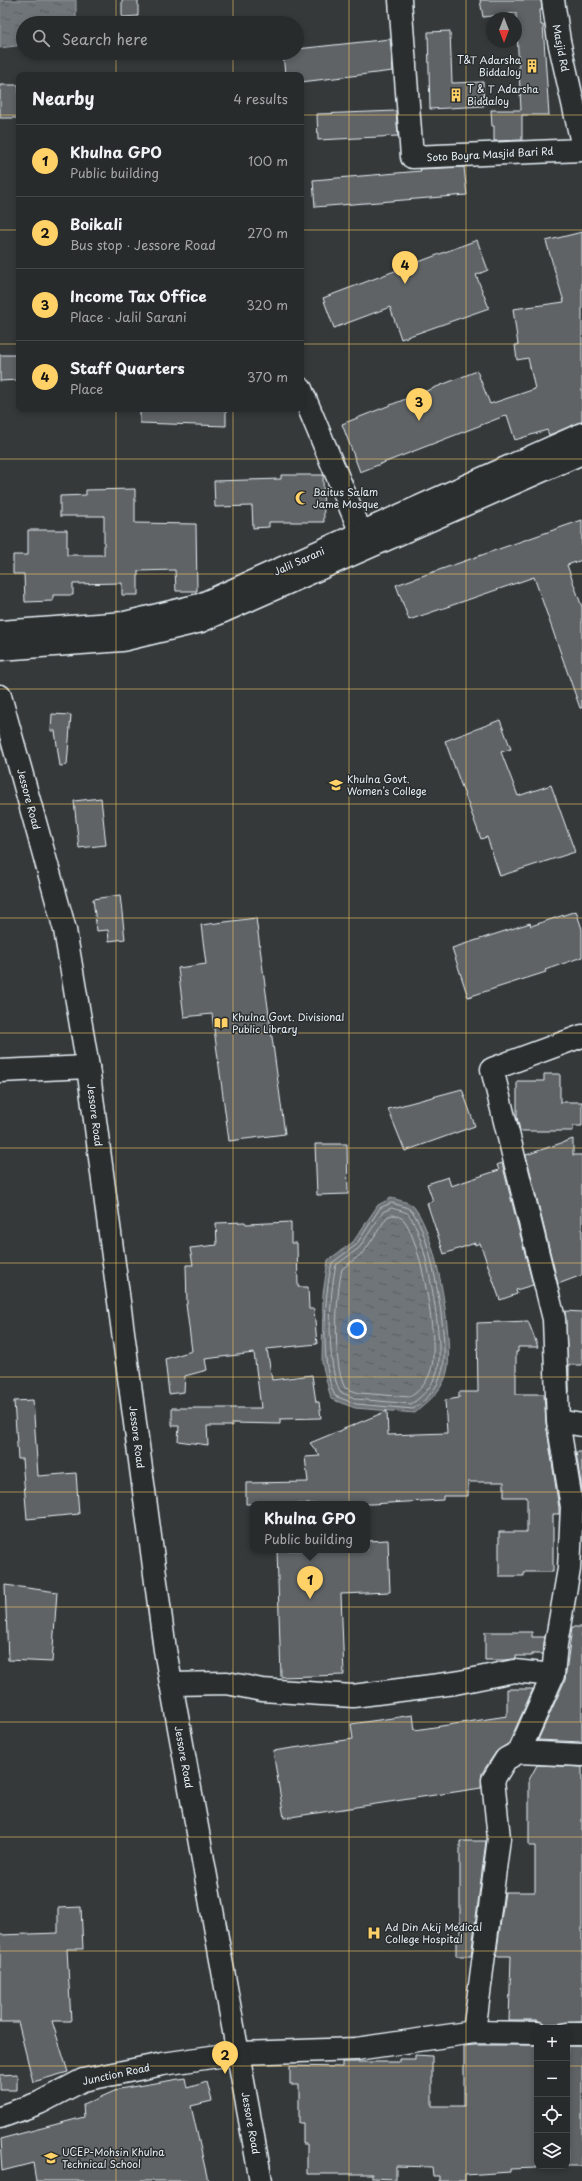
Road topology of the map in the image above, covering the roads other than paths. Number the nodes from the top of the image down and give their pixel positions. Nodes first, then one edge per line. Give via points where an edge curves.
1 (400, 0) edge
2 (553, 0) edge
3 (582, 143) edge
4 (582, 150) edge
5 (304, 396) edge
6 (582, 434) edge
7 (582, 453) edge
8 (360, 533) junction
9 (0, 632) edge
10 (0, 649) edge
11 (0, 696) edge
12 (582, 1036) edge
13 (88, 1067) junction
14 (0, 1071) edge
15 (558, 1421) junction
16 (582, 1425) edge
17 (576, 1546) edge
18 (553, 1675) junction
19 (171, 1684) junction
20 (519, 1752) junction
21 (582, 1755) edge
22 (474, 2032) junction
23 (534, 2033) edge
24 (570, 2034) edge
25 (582, 2034) edge
26 (239, 2053) junction
27 (0, 2117) edge
28 (261, 2181) edge

1 - 4 main road, Soto Boyra Masjid Bari Rd via 412,157
2 - 3 main road, Masjid Rd via 559,41
5 - 8 main road
6 - 8 main road, Jalil Sarani
7 - 10 main road, Jalil Sarani via 201,621 122,640
8 - 9 main road, Jalil Sarani via 200,605 125,623
11 - 13 main road, Jessore Road via 65,930
12 - 15 main road via 492,1069 554,1319
13 - 14 main road
13 - 19 main road, Jessore Road
15 - 16 main road
15 - 17 main road
17 - 18 main road via 568,1569
18 - 19 main road via 514,1671 455,1683 353,1696 270,1690 227,1683
18 - 20 main road
19 - 26 main road, Jessore Road
20 - 21 main road
20 - 22 main road via 506,1759 493,1780 499,1838
22 - 23 main road, Junction Road
22 - 26 main road, Junction Road via 356,2049
24 - 25 main road
26 - 27 main road, Junction Road via 163,2064 83,2080 39,2103
26 - 28 main road, Jessore Road

